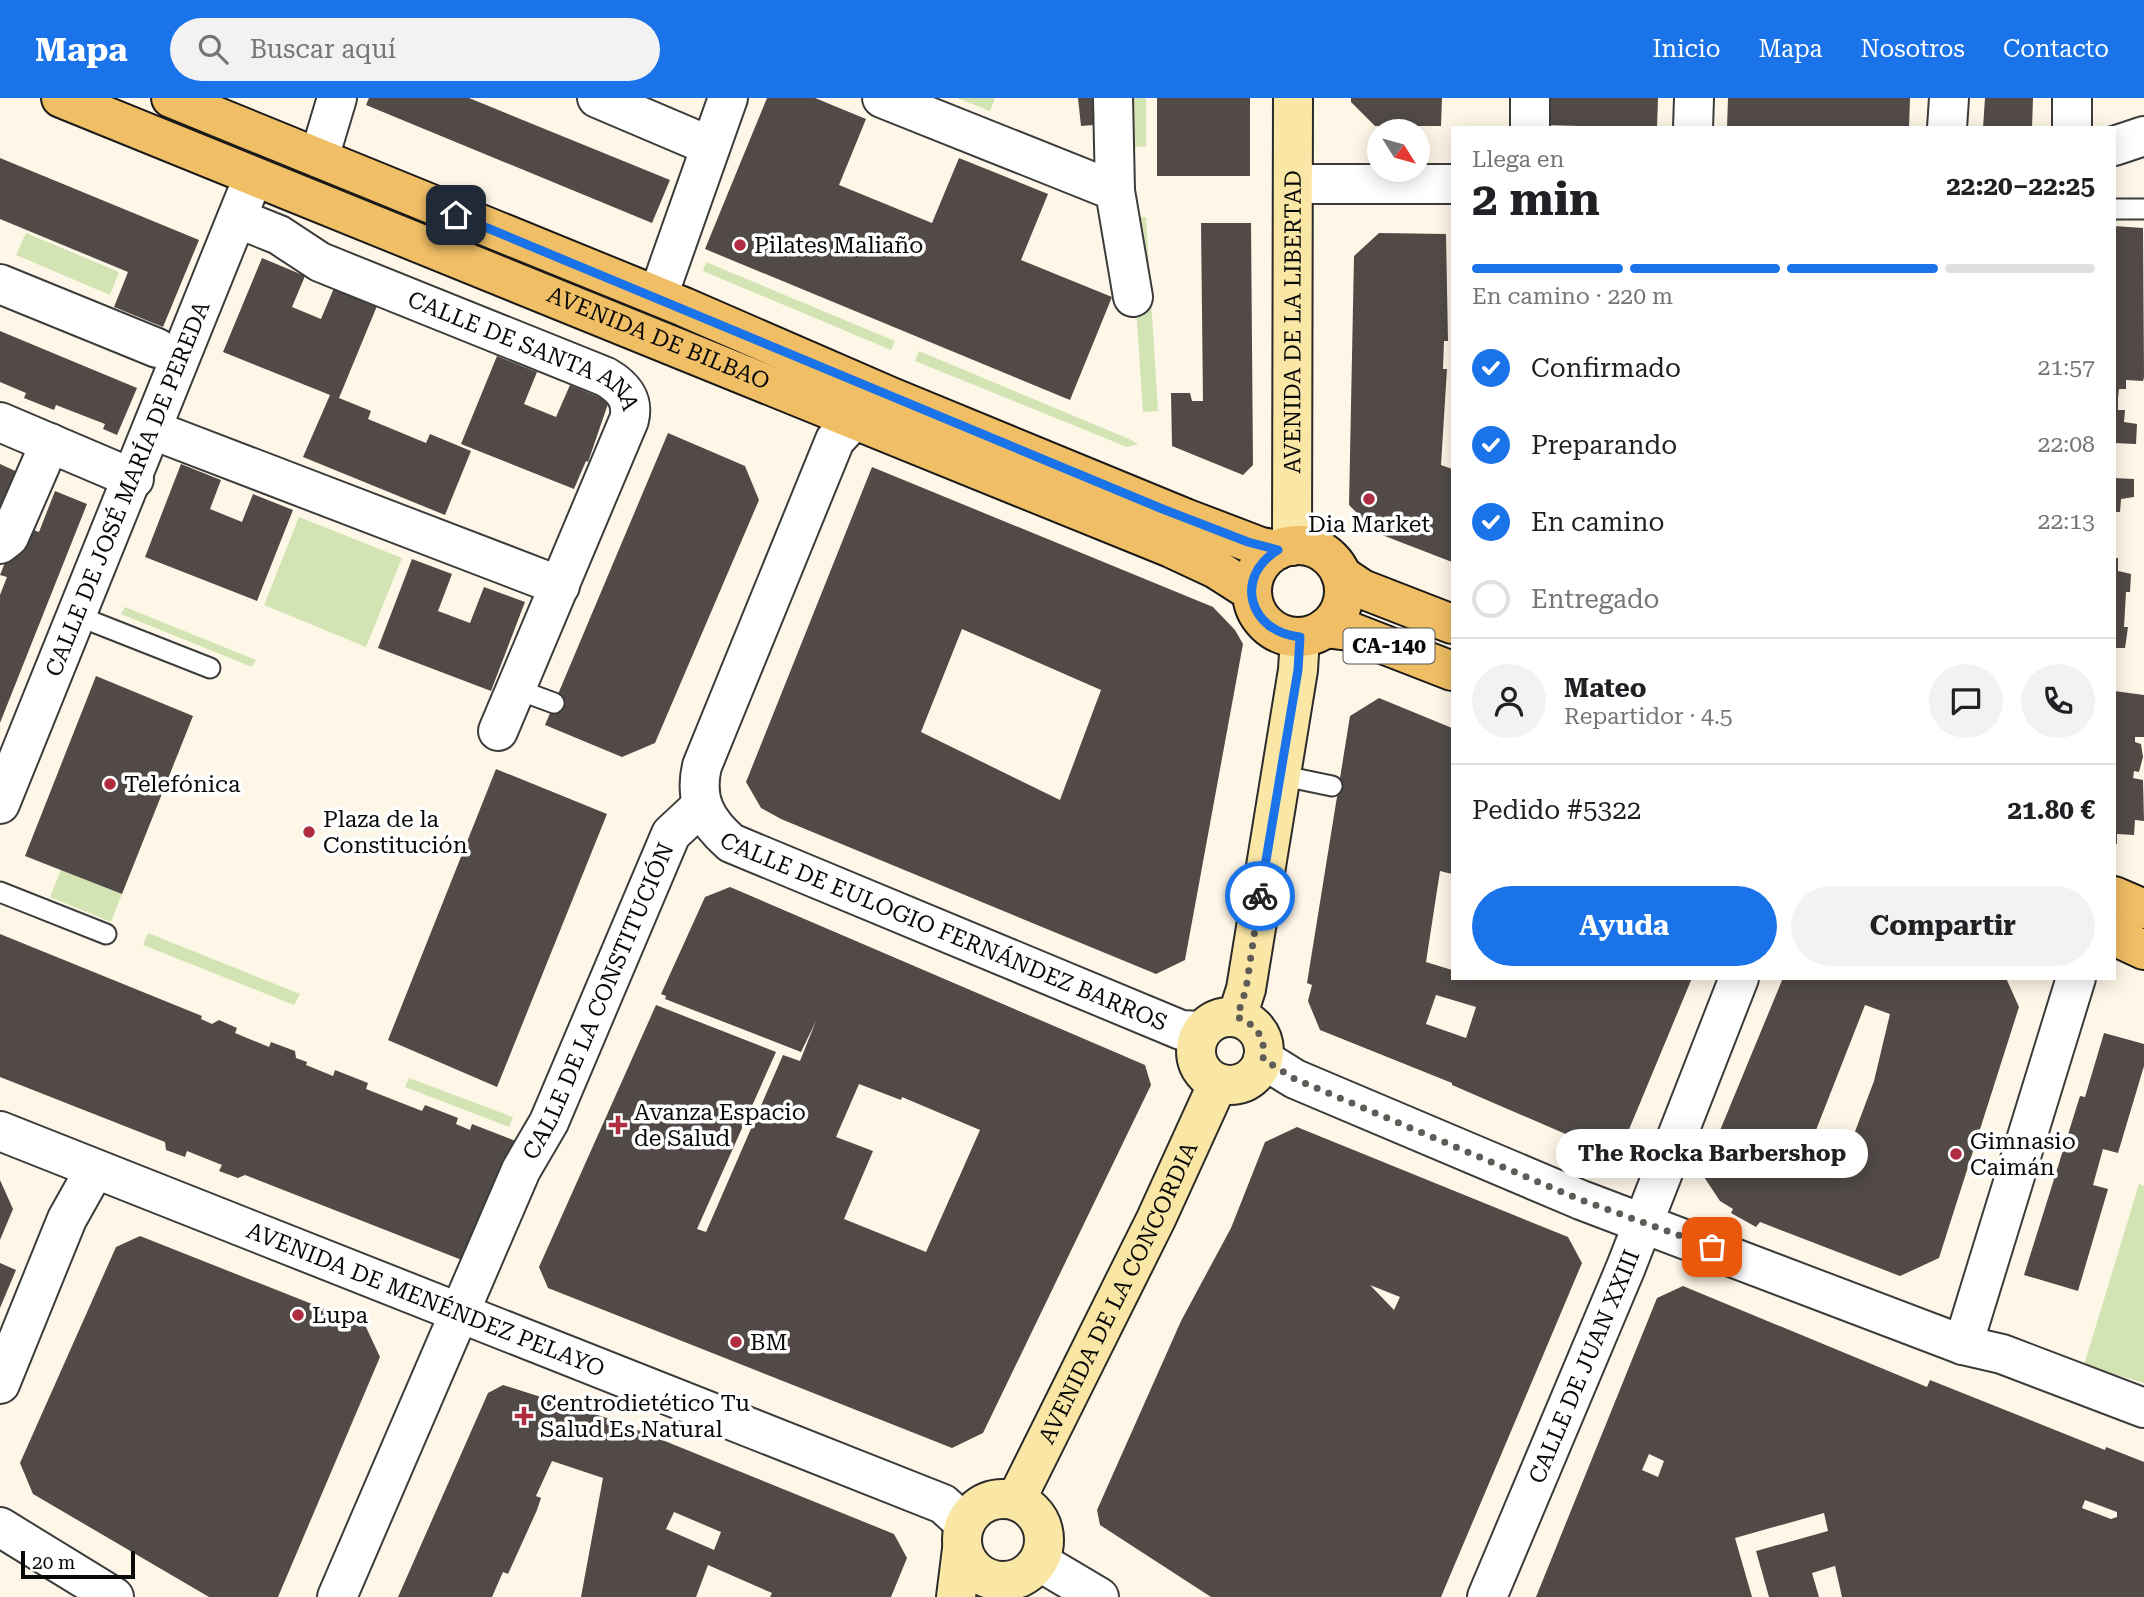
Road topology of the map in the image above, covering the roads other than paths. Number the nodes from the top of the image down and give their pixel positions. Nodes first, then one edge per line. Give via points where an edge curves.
1 (61, 98) edge
2 (171, 98) edge
3 (337, 98) edge
4 (597, 98) edge
5 (728, 98) edge
6 (882, 98) edge
7 (1113, 98) edge
8 (1293, 98) edge
9 (1531, 98) edge
10 (1694, 98) edge
11 (1949, 98) edge
12 (2073, 98) edge
13 (1530, 126) edge
14 (1693, 126) edge
15 (1947, 126) edge
16 (2072, 126) edge
17 (2144, 136) edge
18 (2116, 145) edge
19 (710, 146) junction
20 (319, 158) junction
21 (254, 173) junction
22 (1293, 184) junction
23 (1451, 184) edge
24 (1115, 191) junction
25 (2116, 209) edge
26 (2144, 209) edge
27 (237, 218) junction
28 (0, 284) edge
29 (658, 296) junction
30 (1133, 297) dead end
31 (158, 348) dead end
32 (862, 419) junction
33 (0, 422) edge
34 (153, 430) junction
35 (50, 443) junction
36 (134, 479) junction
37 (0, 544) edge
38 (1285, 548) junction
39 (1341, 575) junction
40 (559, 586) junction
41 (1252, 592) junction
42 (78, 616) junction
43 (1451, 624) edge
44 (1312, 633) junction
45 (210, 668) dead end
46 (1451, 671) edge
47 (516, 689) junction
48 (554, 703) dead end
49 (498, 731) dead end
50 (1279, 775) junction
51 (1332, 786) dead end
52 (0, 803) edge
53 (701, 806) junction
54 (0, 892) edge
55 (2116, 898) edge
56 (2144, 909) edge
57 (106, 934) dead end
58 (2116, 937) edge
59 (2144, 950) edge
60 (1738, 980) edge
61 (2075, 980) edge
62 (1237, 1017) junction
63 (1202, 1031) junction
64 (1263, 1059) junction
65 (1218, 1083) junction
66 (0, 1131) edge
67 (95, 1169) junction
68 (1644, 1223) junction
69 (459, 1314) junction
70 (1963, 1345) junction
71 (0, 1384) edge
72 (2144, 1408) edge
73 (1016, 1500) junction
74 (6, 1530) edge
75 (961, 1559) edge
76 (1016, 1580) edge
77 (114, 1597) edge
78 (337, 1597) edge
79 (937, 1597) edge
80 (1099, 1597) edge
81 (1488, 1597) edge

1 - 21 main road, AVENIDA DE BILBAO
2 - 20 main road, AVENIDA DE BILBAO / CA-140
3 - 20 street
4 - 19 street
5 - 19 street
6 - 24 street
7 - 24 street
8 - 22 street, AVENIDA DE LA LIBERTAD
9 - 13 street
10 - 14 street
11 - 15 street
12 - 16 street
17 - 18 street
19 - 29 street
20 - 29 main road, AVENIDA DE BILBAO / CA-140
21 - 27 street, CALLE DE JOSÉ MARÍA DE PEREDA
21 - 32 main road, AVENIDA DE BILBAO
22 - 23 street
22 - 38 street, AVENIDA DE LA LIBERTAD via 1294,500
24 - 30 street
25 - 26 lane
27 - 34 street, CALLE DE JOSÉ MARÍA DE PEREDA
27 - 40 street, CALLE DE SANTA ANA via 279,235 320,262 606,377 624,391 629,420
28 - 31 street
29 - 38 main road, AVENIDA DE BILBAO / CA-140 via 1185,518 1261,547
32 - 41 main road, AVENIDA DE BILBAO via 1171,548
32 - 53 street via 851,423 835,440 763,611 702,765
33 - 35 street
34 - 36 street, CALLE DE JOSÉ MARÍA DE PEREDA
34 - 40 street
35 - 36 street
35 - 37 street via 9,537
36 - 42 street, CALLE DE JOSÉ MARÍA DE PEREDA
38 - 39 main road, CA-140 via 1317,549 1332,560
38 - 41 main road via 1256,572
39 - 43 main road, CA-140 via 1362,589
39 - 44 main road, CA-140 via 1340,609
40 - 47 street, CALLE DE SANTA ANA
41 - 44 main road, CA-140 via 1257,613 1267,625 1281,634
42 - 45 lane
42 - 52 street, CALLE DE JOSÉ MARÍA DE PEREDA
44 - 46 main road, CA-140 via 1349,631
44 - 50 street via 1298,670
47 - 48 lane
47 - 49 street, CALLE DE SANTA ANA
50 - 51 lane
50 - 62 street via 1246,989
53 - 63 street, CALLE DE EULOGIO FERNÁNDEZ BARROS via 714,828 732,843 1173,1027
53 - 69 street, CALLE DE LA CONSTITUCIÓN via 671,834 549,1122 521,1170
54 - 57 lane
55 - 56 main road
58 - 59 main road
60 - 68 street, CALLE DE JUAN XXIII
61 - 70 street
62 - 63 street via 1214,1021
62 - 64 street via 1248,1021 1262,1038
63 - 65 street via 1197,1041 1198,1061
64 - 65 street via 1251,1078
64 - 68 street via 1295,1079
65 - 73 street, AVENIDA DE LA CONCORDIA
66 - 67 street, AVENIDA DE MENÉNDEZ PELAYO
67 - 69 street, AVENIDA DE MENÉNDEZ PELAYO
67 - 71 street via 67,1219
68 - 70 street
68 - 81 street, CALLE DE JUAN XXIII
69 - 75 street, AVENIDA DE MENÉNDEZ PELAYO via 943,1504
69 - 78 street, CALLE DE LA CONSTITUCIÓN
70 - 72 street via 2002,1354
73 - 75 street via 1004,1498 980,1505
73 - 76 street via 1027,1505 1042,1523 1044,1547
74 - 77 street
75 - 76 street via 986,1578
75 - 79 street
76 - 80 street

